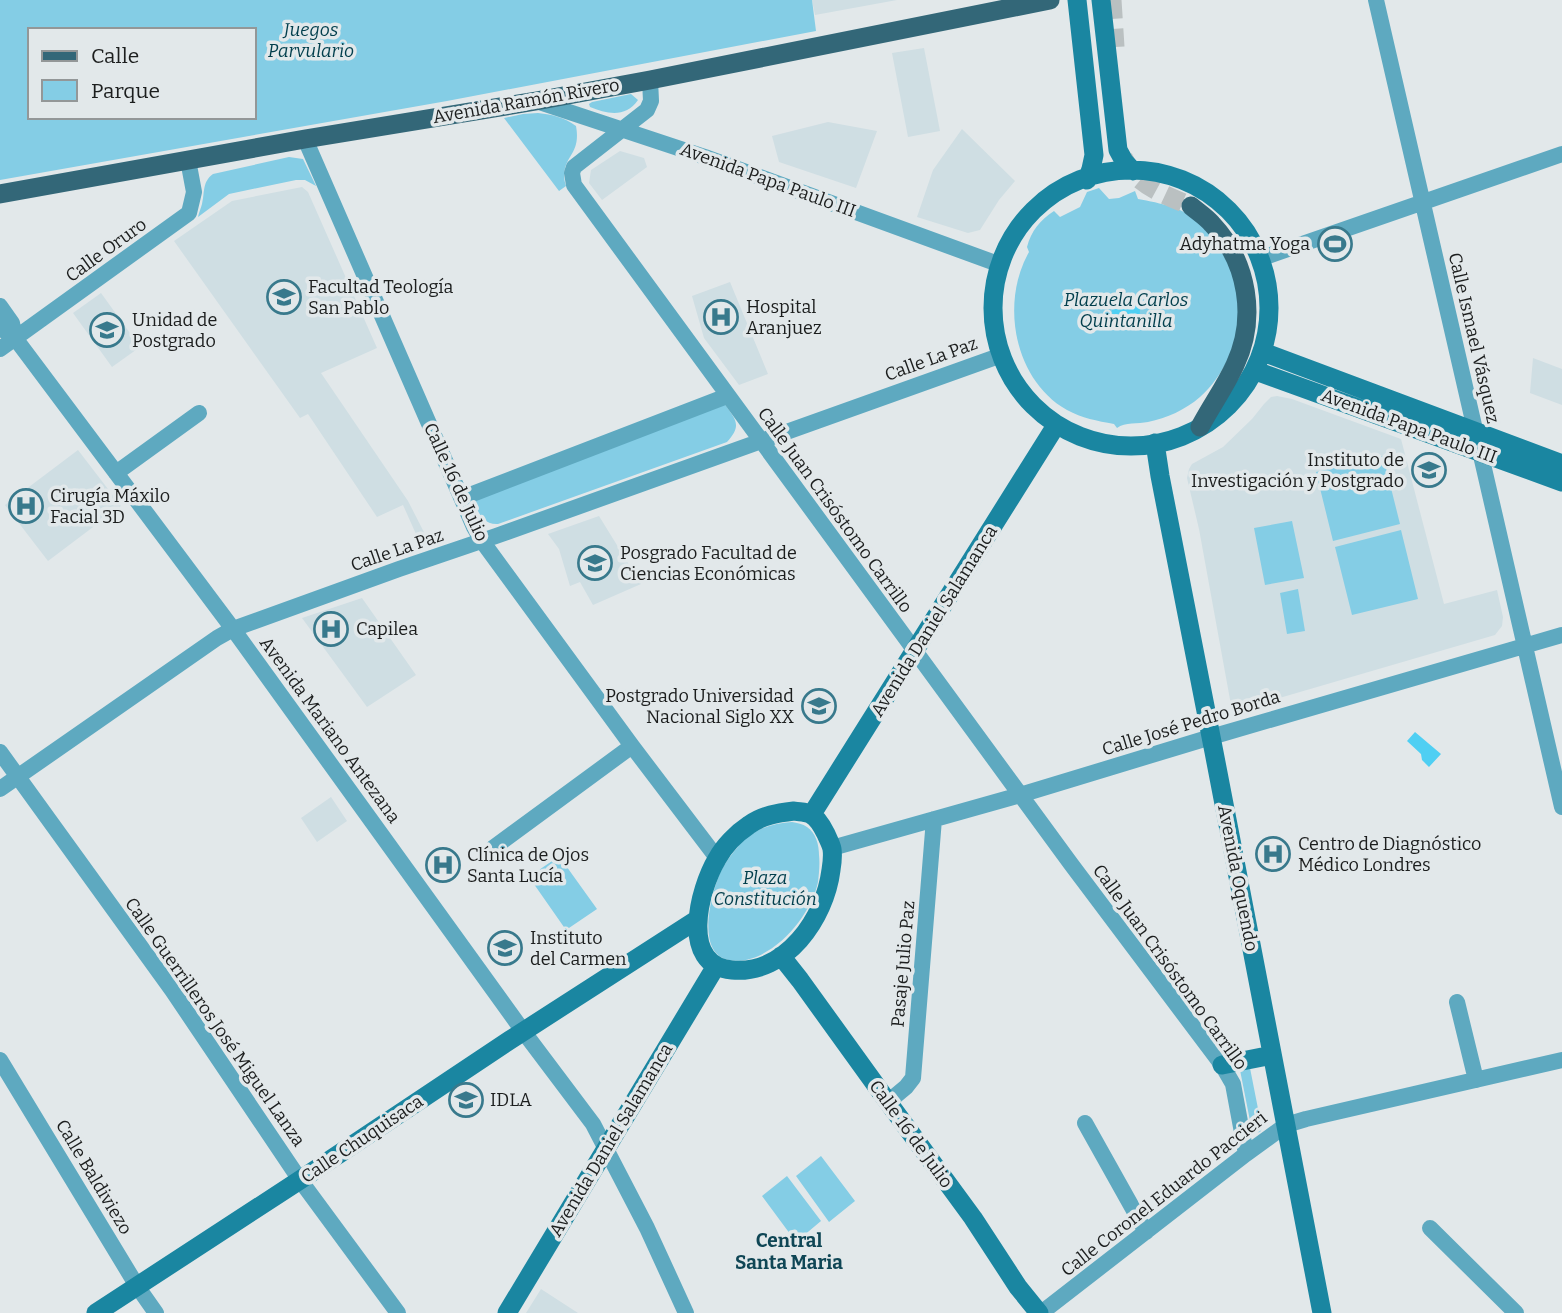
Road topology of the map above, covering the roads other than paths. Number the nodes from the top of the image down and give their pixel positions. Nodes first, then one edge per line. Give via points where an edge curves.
1 (1050, 0) edge
2 (1077, 0) edge
3 (1101, 0) edge
4 (1376, 0) edge
5 (650, 80) junction
6 (536, 101) junction
7 (622, 130) junction
8 (305, 139) junction
9 (1562, 154) edge
10 (188, 160) junction
11 (1133, 171) junction
12 (1087, 180) junction
13 (0, 194) edge
14 (1422, 203) junction
15 (1191, 206) tunnel mouth
16 (1262, 258) junction
17 (998, 264) junction
18 (0, 306) edge
19 (0, 326) edge
20 (15, 338) junction
21 (0, 349) edge
22 (1263, 352) junction
23 (999, 356) junction
24 (1256, 371) junction
25 (727, 396) junction
26 (199, 413) dead end
27 (1055, 427) junction
28 (1200, 427) junction
29 (1476, 432) junction
30 (761, 440) junction
31 (1155, 443) junction
32 (1480, 452) junction
33 (1562, 464) edge
34 (116, 473) junction
35 (1562, 482) edge
36 (462, 498) junction
37 (482, 541) junction
38 (233, 629) junction
39 (1562, 635) edge
40 (1524, 646) junction
41 (915, 651) junction
42 (1211, 737) junction
43 (632, 746) junction
44 (0, 752) edge
45 (18, 776) junction
46 (0, 789) edge
47 (1020, 794) junction
48 (1562, 807) edge
49 (812, 814) junction
50 (934, 819) junction
51 (493, 848) dead end
52 (832, 848) junction
53 (717, 858) junction
54 (698, 919) junction
55 (781, 956) junction
56 (716, 967) junction
57 (1457, 1002) dead end
58 (523, 1031) junction
59 (1272, 1055) junction
60 (0, 1060) edge
61 (1562, 1060) edge
62 (1222, 1065) junction
63 (1476, 1080) junction
64 (888, 1102) junction
65 (1085, 1123) dead end
66 (1286, 1125) junction
67 (606, 1149) junction
68 (1246, 1154) junction
69 (300, 1180) junction
70 (1430, 1228) dead end
71 (1146, 1231) junction
72 (137, 1286) junction
73 (96, 1313) edge
74 (156, 1313) edge
75 (398, 1313) edge
76 (507, 1313) edge
77 (686, 1313) edge
78 (1040, 1313) edge
79 (1322, 1313) edge
80 (1516, 1313) edge

1 - 5 main road, Avenida Ramón Rivero
2 - 12 main road via 1094,155
3 - 11 main road via 1118,150
4 - 14 street, Calle Ismael Vásquez
5 - 6 main road, Avenida Ramón Rivero
5 - 7 street, Calle Juan Crisóstomo Carrillo via 647,110
6 - 7 street, Avenida Papa Paulo III
6 - 8 main road, Avenida Ramón Rivero
7 - 17 street, Avenida Papa Paulo III
7 - 25 street, Calle Juan Crisóstomo Carrillo via 574,167 573,185
8 - 10 main road, Avenida Ramón Rivero
8 - 36 street, Calle 16 de Julio
9 - 14 street
10 - 13 main road, Avenida Ramón Rivero
10 - 20 street, Calle Oruro via 194,192 189,213
11 - 12 main road
11 - 16 main road via 1171,175 1214,194 1243,222
12 - 17 main road via 1043,205 1025,222
14 - 16 street
14 - 29 street, Calle Ismael Vásquez
15 - 28 main road via 1211,223 1239,265 1248,316 1235,365
16 - 22 main road via 1270,305
17 - 23 main road via 992,316
18 - 20 street, Avenida Mariano Antezana via 12,323
19 - 20 street, Avenida Mariano Antezana
20 - 21 street, Calle Oruro
20 - 34 street, Avenida Mariano Antezana
22 - 24 main road
22 - 29 main road, Avenida Papa Paulo III
23 - 27 main road via 1021,396
23 - 30 street, Calle La Paz
24 - 28 main road via 1233,403
24 - 32 main road, Avenida Papa Paulo III
25 - 30 street, Calle Juan Crisóstomo Carrillo
25 - 36 street
26 - 34 street
27 - 31 main road via 1088,439
27 - 41 main road, Avenida Daniel Salamanca
28 - 31 main road
29 - 32 street, Calle Ismael Vásquez
29 - 33 main road, Avenida Papa Paulo III
30 - 37 street, Calle La Paz
30 - 41 street, Calle Juan Crisóstomo Carrillo
31 - 42 main road, Avenida Oquendo
32 - 35 main road, Avenida Papa Paulo III
32 - 40 street, Calle Ismael Vásquez
34 - 38 street, Avenida Mariano Antezana
36 - 37 street, Calle 16 de Julio
37 - 38 street, Calle La Paz
37 - 43 street, Calle 16 de Julio
38 - 45 street, Calle La Paz
38 - 58 street, Avenida Mariano Antezana
39 - 40 street, Calle José Pedro Borda
40 - 42 street, Calle José Pedro Borda
40 - 48 street, Calle Ismael Vásquez via 1546,767
41 - 47 street, Calle Juan Crisóstomo Carrillo
41 - 49 main road, Avenida Daniel Salamanca
42 - 47 street, Calle José Pedro Borda
42 - 59 main road, Avenida Oquendo
43 - 51 street
43 - 53 street, Calle 16 de Julio
44 - 45 street, Calle Guerrilleros José Miguel Lanza
45 - 46 street, Calle La Paz
45 - 69 street, Calle Guerrilleros José Miguel Lanza via 172,990
47 - 50 street, Calle José Pedro Borda
47 - 62 street, Calle Juan Crisóstomo Carrillo
49 - 52 main road
49 - 53 main road via 772,813 750,824
50 - 52 street, Calle José Pedro Borda
50 - 64 street, Pasaje Julio Paz via 913,1078
52 - 55 main road via 830,883 814,922
53 - 54 main road
54 - 56 main road via 699,944
54 - 58 main road, Calle Chuquisaca
55 - 56 main road via 742,971
55 - 64 main road, Calle 16 de Julio
56 - 67 main road, Avenida Daniel Salamanca
57 - 63 street
58 - 67 street, Avenida Mariano Antezana via 593,1124
58 - 69 main road, Calle Chuquisaca
59 - 62 main road
59 - 66 main road, Avenida Oquendo
60 - 72 street, Calle Baldiviezo
61 - 63 street, Calle Coronel Eduardo Paccieri
62 - 68 street, Calle Juan Crisóstomo Carrillo via 1233,1084
63 - 66 street, Calle Coronel Eduardo Paccieri
64 - 78 main road, Calle 16 de Julio
65 - 71 street
66 - 68 street, Calle Coronel Eduardo Paccieri
66 - 79 main road, Avenida Oquendo
67 - 76 main road, Avenida Daniel Salamanca
67 - 77 street, Avenida Mariano Antezana
68 - 71 street, Calle Coronel Eduardo Paccieri
69 - 72 main road, Calle Chuquisaca
69 - 75 street, Calle Guerrilleros José Miguel Lanza
70 - 80 street
71 - 78 street, Calle Coronel Eduardo Paccieri
72 - 73 main road, Calle Chuquisaca
72 - 74 street, Calle Baldiviezo

